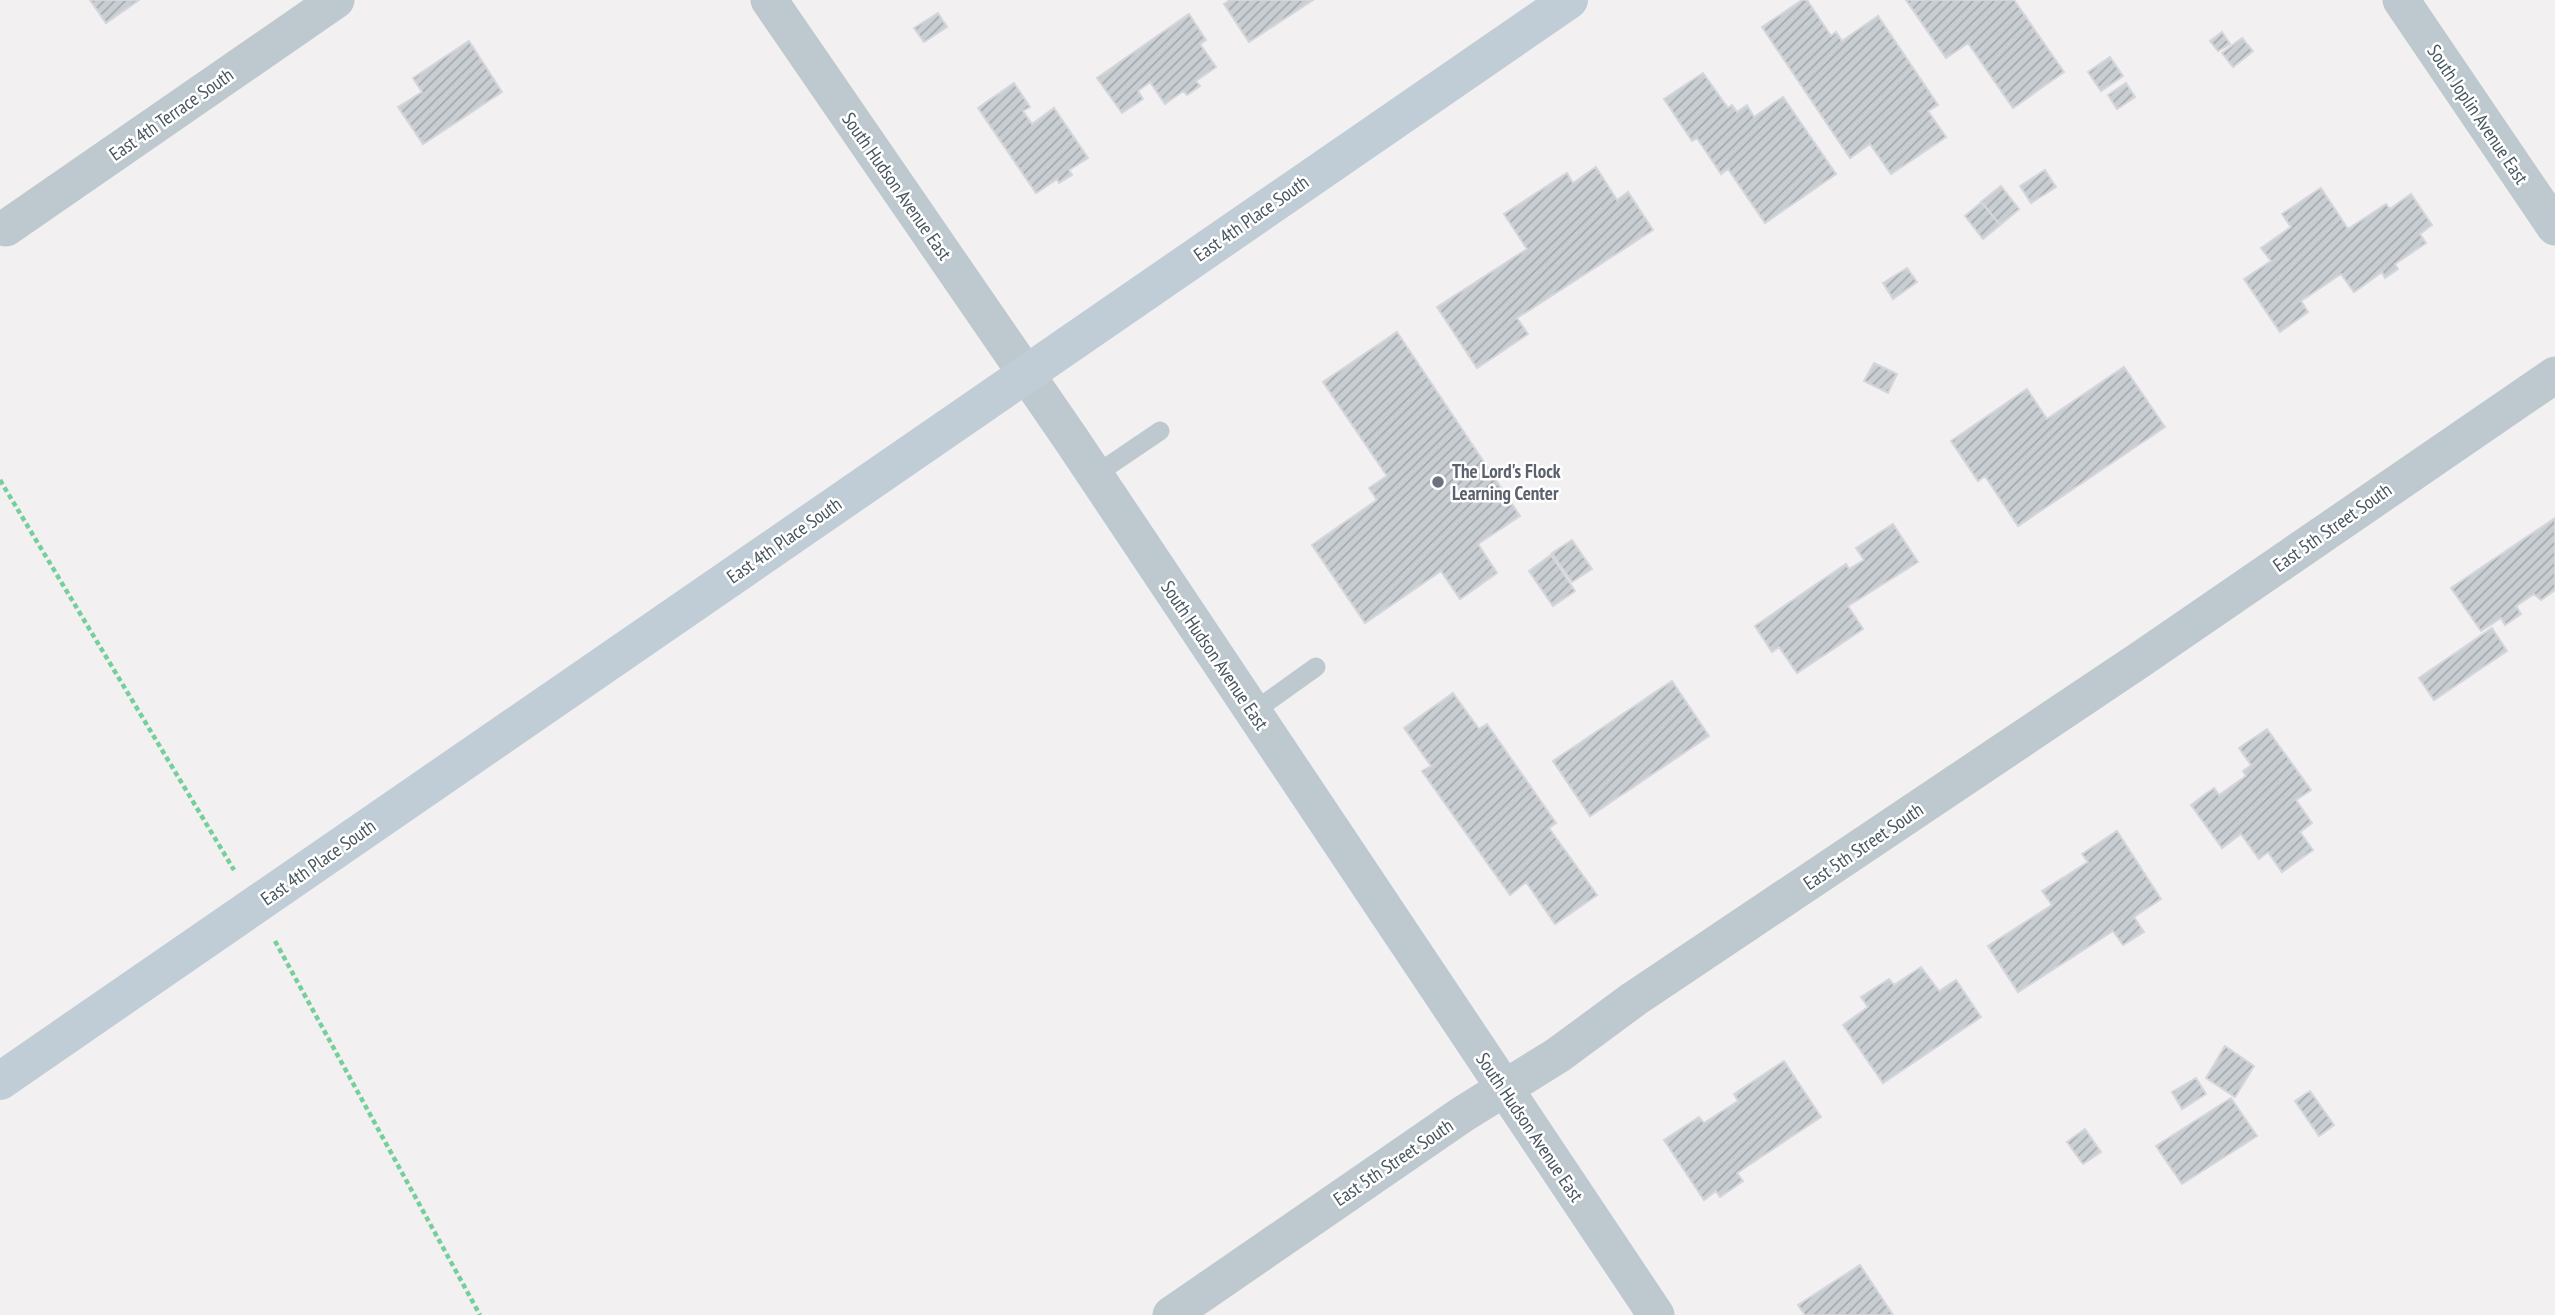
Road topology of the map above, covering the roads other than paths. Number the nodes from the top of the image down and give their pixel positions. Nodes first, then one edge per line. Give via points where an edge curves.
1 (336, 0) edge
2 (769, 0) edge
3 (1569, 0) edge
4 (2401, 0) edge
5 (2555, 227) edge
6 (6, 228) dead end
7 (1026, 374) junction
8 (2555, 375) edge
9 (1160, 431) dead end
10 (1095, 475) junction
11 (1316, 667) dead end
12 (1253, 712) junction
13 (0, 1081) edge
14 (1505, 1089) junction
15 (1171, 1315) edge
16 (1656, 1315) edge

1 - 6 street, East 4th Terrace South
2 - 7 street, South Hudson Avenue East
3 - 7 street, East 4th Place South
4 - 5 street, South Joplin Avenue East
7 - 10 street, South Hudson Avenue East
7 - 13 street, East 4th Place South
8 - 14 street, East 5th Street South
9 - 10 lane
10 - 12 street, South Hudson Avenue East
11 - 12 lane
12 - 14 street, South Hudson Avenue East
14 - 15 street, East 5th Street South
14 - 16 street, South Hudson Avenue East

